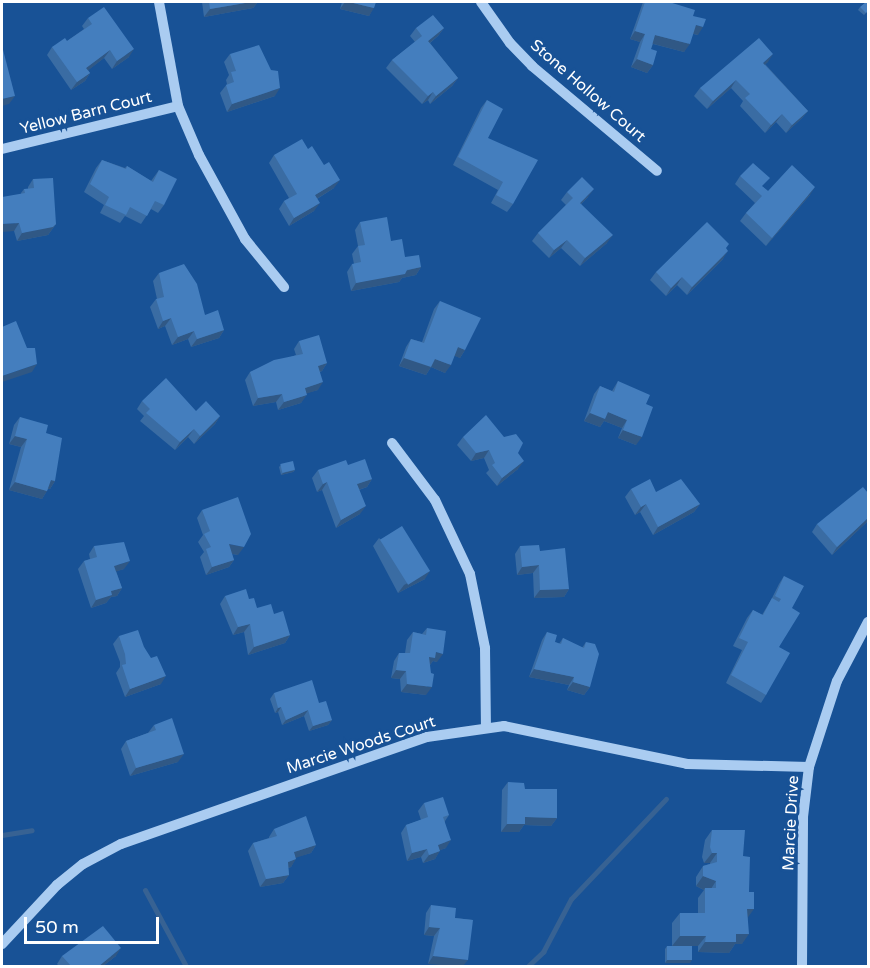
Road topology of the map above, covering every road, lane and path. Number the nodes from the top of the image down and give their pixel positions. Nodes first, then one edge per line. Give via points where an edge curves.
1 (159, 2) edge
2 (481, 2) edge
3 (178, 106) junction
4 (2, 149) edge
5 (657, 171) dead end
6 (284, 287) dead end
7 (392, 443) dead end
8 (868, 622) edge
9 (486, 726) junction
10 (809, 767) junction
11 (2, 944) edge
12 (802, 966) edge

1 - 3 street
2 - 5 street, Stone Hollow Court via 532,66
3 - 4 street, Yellow Barn Court
3 - 6 street via 240,231
7 - 9 street via 435,500 470,574 484,639
8 - 10 street, Marcie Drive via 837,681
9 - 10 street, Marcie Woods Court via 524,729 687,764
9 - 11 street, Marcie Woods Court via 427,737 121,844 83,864 57,885
10 - 12 street, Marcie Drive via 803,817

